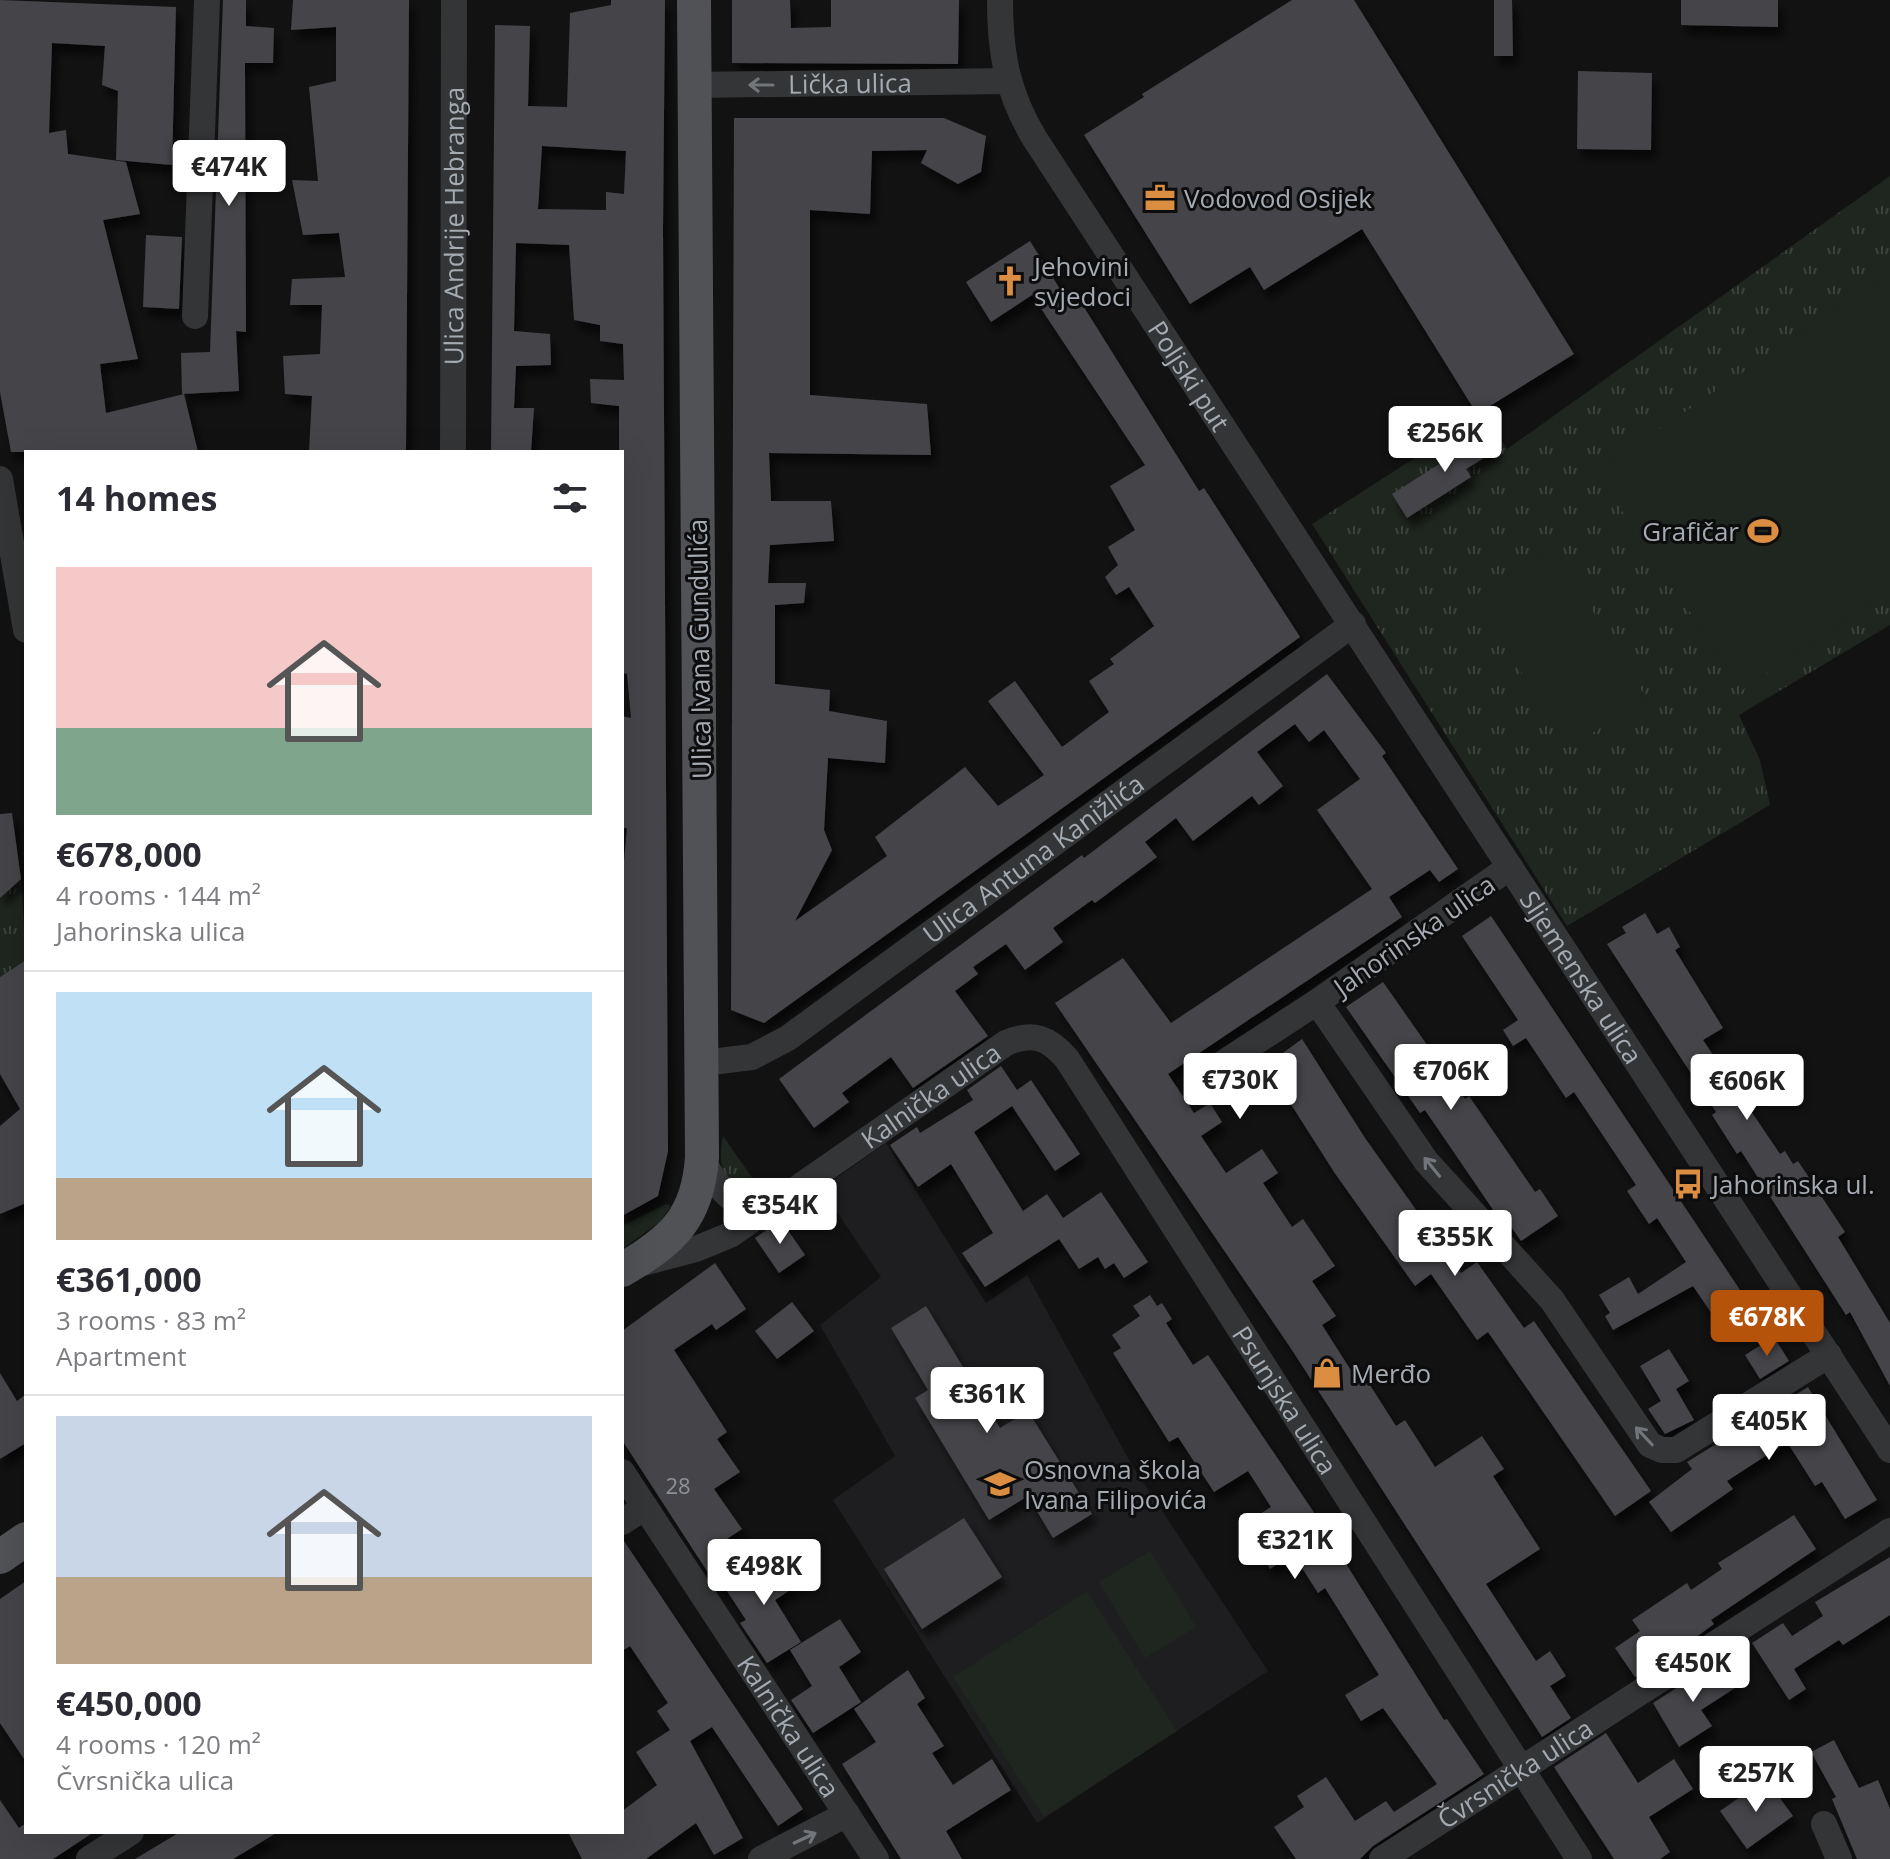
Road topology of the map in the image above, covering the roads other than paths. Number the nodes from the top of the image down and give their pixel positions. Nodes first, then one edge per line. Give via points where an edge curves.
1 (207, 0) edge
2 (454, 0) edge
3 (694, 0) edge
4 (1000, 0) edge
5 (1007, 81) junction
6 (694, 85) junction
7 (195, 316) dead end
8 (453, 450) edge
9 (0, 479) edge
10 (24, 618) edge
11 (1353, 624) junction
12 (1510, 867) junction
13 (1317, 1002) junction
14 (1031, 1036) joint
15 (703, 1063) junction
16 (1205, 1075) dead end
17 (702, 1157) junction
18 (769, 1208) junction
19 (625, 1268) edge
20 (1829, 1355) junction
21 (1890, 1450) edge
22 (624, 1475) edge
23 (645, 1507) junction
24 (624, 1521) edge
25 (1890, 1531) edge
26 (24, 1540) edge
27 (0, 1557) edge
28 (1520, 1768) junction
29 (847, 1814) junction
30 (1824, 1824) dead end
31 (128, 1834) edge
32 (89, 1859) edge
33 (761, 1859) edge
34 (876, 1859) edge
35 (1382, 1859) edge
36 (1579, 1859) edge
37 (1839, 1859) edge

1 - 7 street
2 - 8 street, Ulica Andrije Hebranga
3 - 6 main road, Ulica Ivana Gundulića
4 - 5 street, Poljski put
5 -> 6 street, Lička ulica
5 - 11 street, Poljski put via 1035,139
6 - 15 main road, Ulica Ivana Gundulića
9 - 10 street
11 - 12 street, Sljemenska ulica
11 - 15 street, Ulica Antuna Kanižlića via 788,1038 752,1057
12 - 13 street, Jahorinska ulica
12 - 20 street, Sljemenska ulica
13 - 16 street, Jahorinska ulica
20 -> 13 street, Jahorinska ulica via 1676,1450 1650,1445 1552,1300 1426,1161
14 - 18 street, Kalnička ulica via 1006,1043
14 - 28 street, Psunjska ulica via 1047,1040 1067,1059
15 - 17 main road, Ulica Ivana Gundulića
17 - 18 street via 713,1179 731,1197 750,1208
17 - 19 main road, Ulica Ivana Gundulića via 699,1187 686,1218 659,1248
18 - 19 street, Kalnička ulica via 716,1242
20 - 21 street, Sljemenska ulica
22 - 23 street, Kalnička ulica
23 - 24 street
23 - 29 street, Kalnička ulica
25 - 28 street, Čvrsnička ulica
26 - 27 main road
28 - 35 street, Čvrsnička ulica
28 - 36 street, Psunjska ulica
33 -> 29 street
29 - 34 street, Kalnička ulica
30 - 37 street
31 - 32 street

